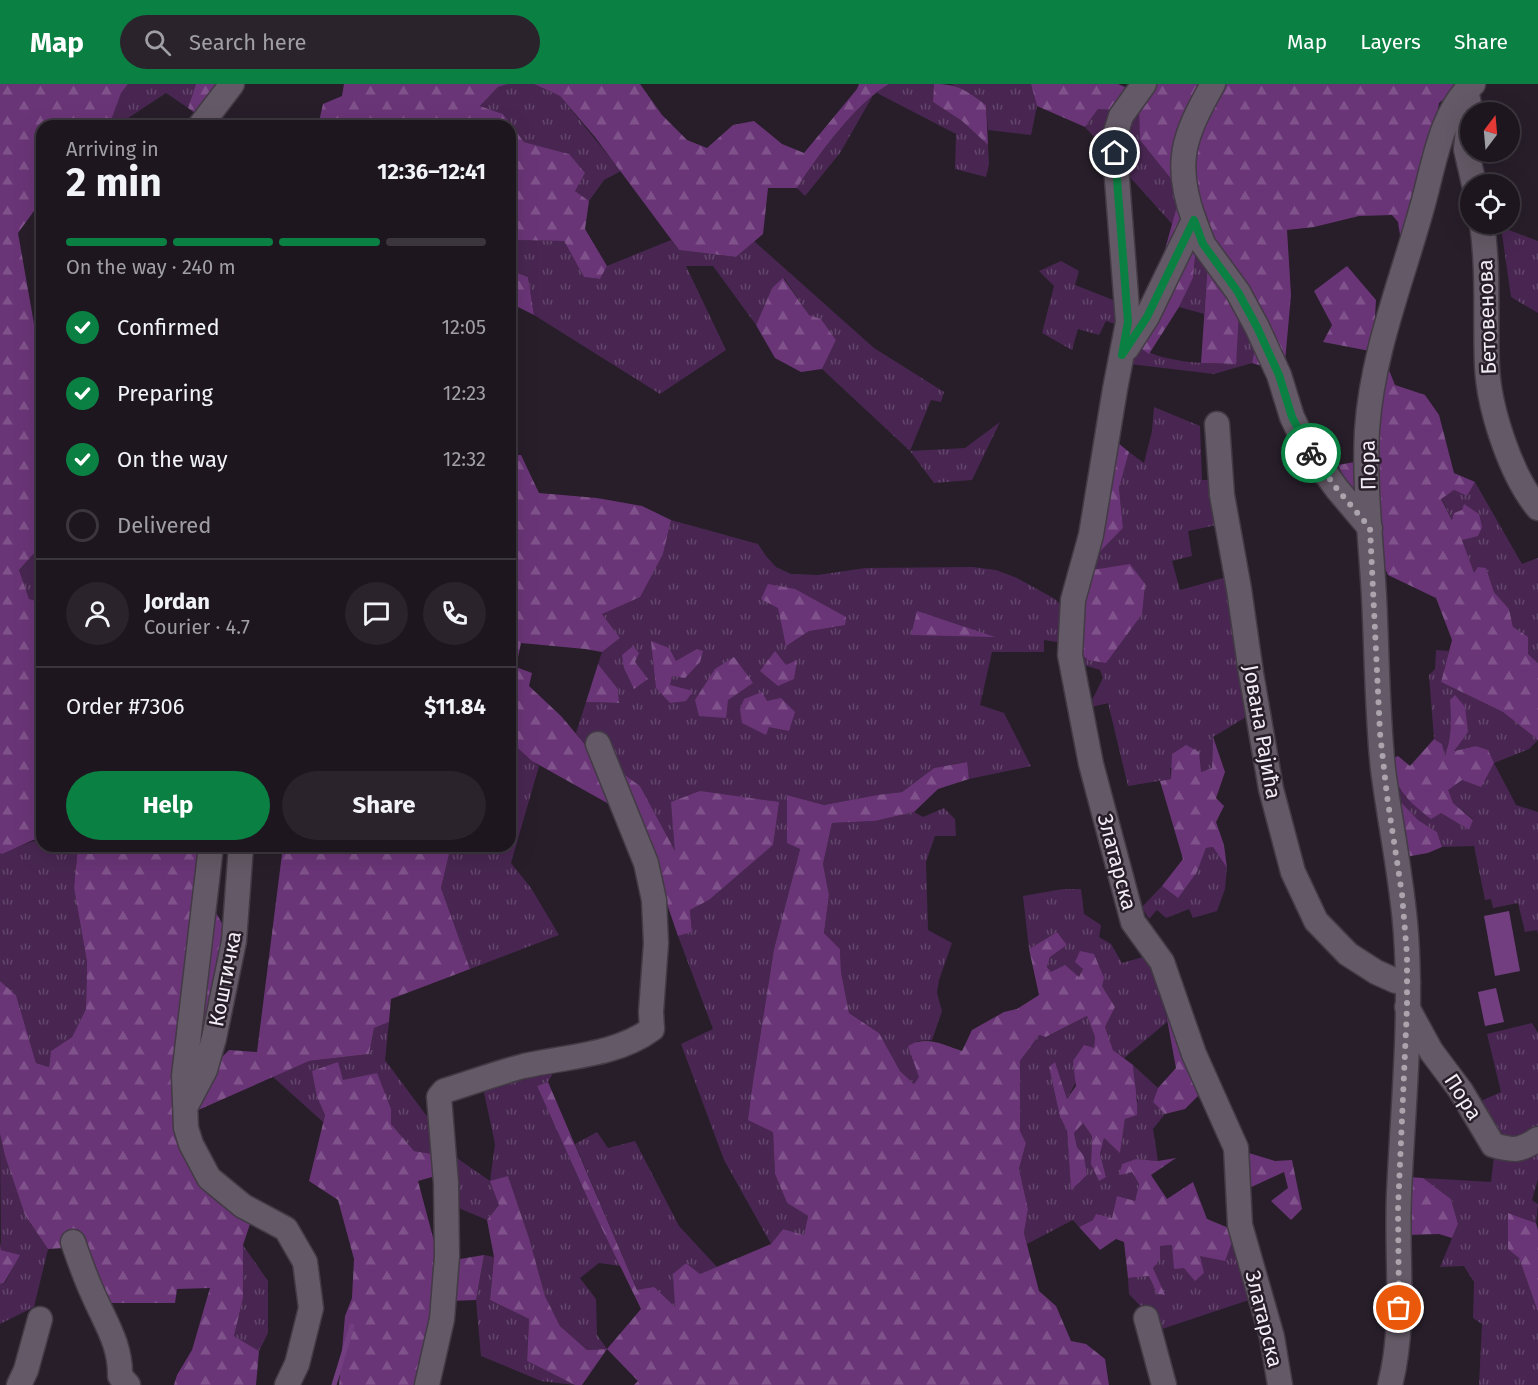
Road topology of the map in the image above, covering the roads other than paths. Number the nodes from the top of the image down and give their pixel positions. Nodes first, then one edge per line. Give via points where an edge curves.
1 (232, 84) edge
2 (1143, 84) edge
3 (1212, 84) edge
4 (1469, 87) edge
5 (205, 120) edge
6 (1472, 174) edge
7 (1194, 220) junction
8 (1483, 234) edge
9 (1122, 355) junction
10 (1217, 424) dead end
11 (1538, 508) edge
12 (1370, 528) junction
13 (598, 744) dead end
14 (210, 852) edge
15 (241, 852) edge
16 (1408, 983) junction
17 (1407, 1007) junction
18 (186, 1106) junction
19 (1538, 1139) edge
20 (73, 1242) dead end
21 (1146, 1318) dead end
22 (40, 1319) dead end
23 (121, 1382) edge
24 (19, 1385) edge
25 (287, 1385) edge
26 (427, 1385) edge
27 (1164, 1385) edge
28 (1280, 1385) edge
29 (1390, 1385) edge

1 - 5 street
2 - 9 street, Златарска via 1121,116 1116,132 1128,322
3 - 7 street via 1184,144 1183,178
4 - 6 street via 1467,149
4 - 12 street, Пора via 1453,106 1443,131 1376,364 1367,431
7 - 9 street, Златарска via 1147,317
7 - 12 street via 1203,244 1238,292 1257,327 1306,446
8 - 11 street, Бетовенова via 1490,389 1509,458
9 - 28 street, Златарска via 1091,535 1073,600 1070,655 1091,764 1133,922 1162,962 1194,1054 1236,1148 1240,1225 1272,1337
10 - 16 street, Јована Рајића via 1222,495 1251,673 1271,789 1293,872 1317,921 1348,954 1376,972
12 - 16 street, Пора via 1380,733 1402,894
13 - 26 street via 646,863 654,900 652,1029 610,1050 523,1067 444,1091 439,1097 447,1256 442,1319
14 - 18 street, Коштичка via 184,1076
15 - 18 street, Коштичка via 234,941 205,1070
16 - 17 street, Пора
17 - 19 street, Пора via 1493,1145 1512,1151
17 - 29 street, Пора via 1398,1209 1399,1336
18 - 25 street, Коштичка via 191,1144 209,1178 243,1206 286,1229 305,1262 311,1308 297,1364
20 - 23 street via 115,1338
21 - 27 street
22 - 24 street

